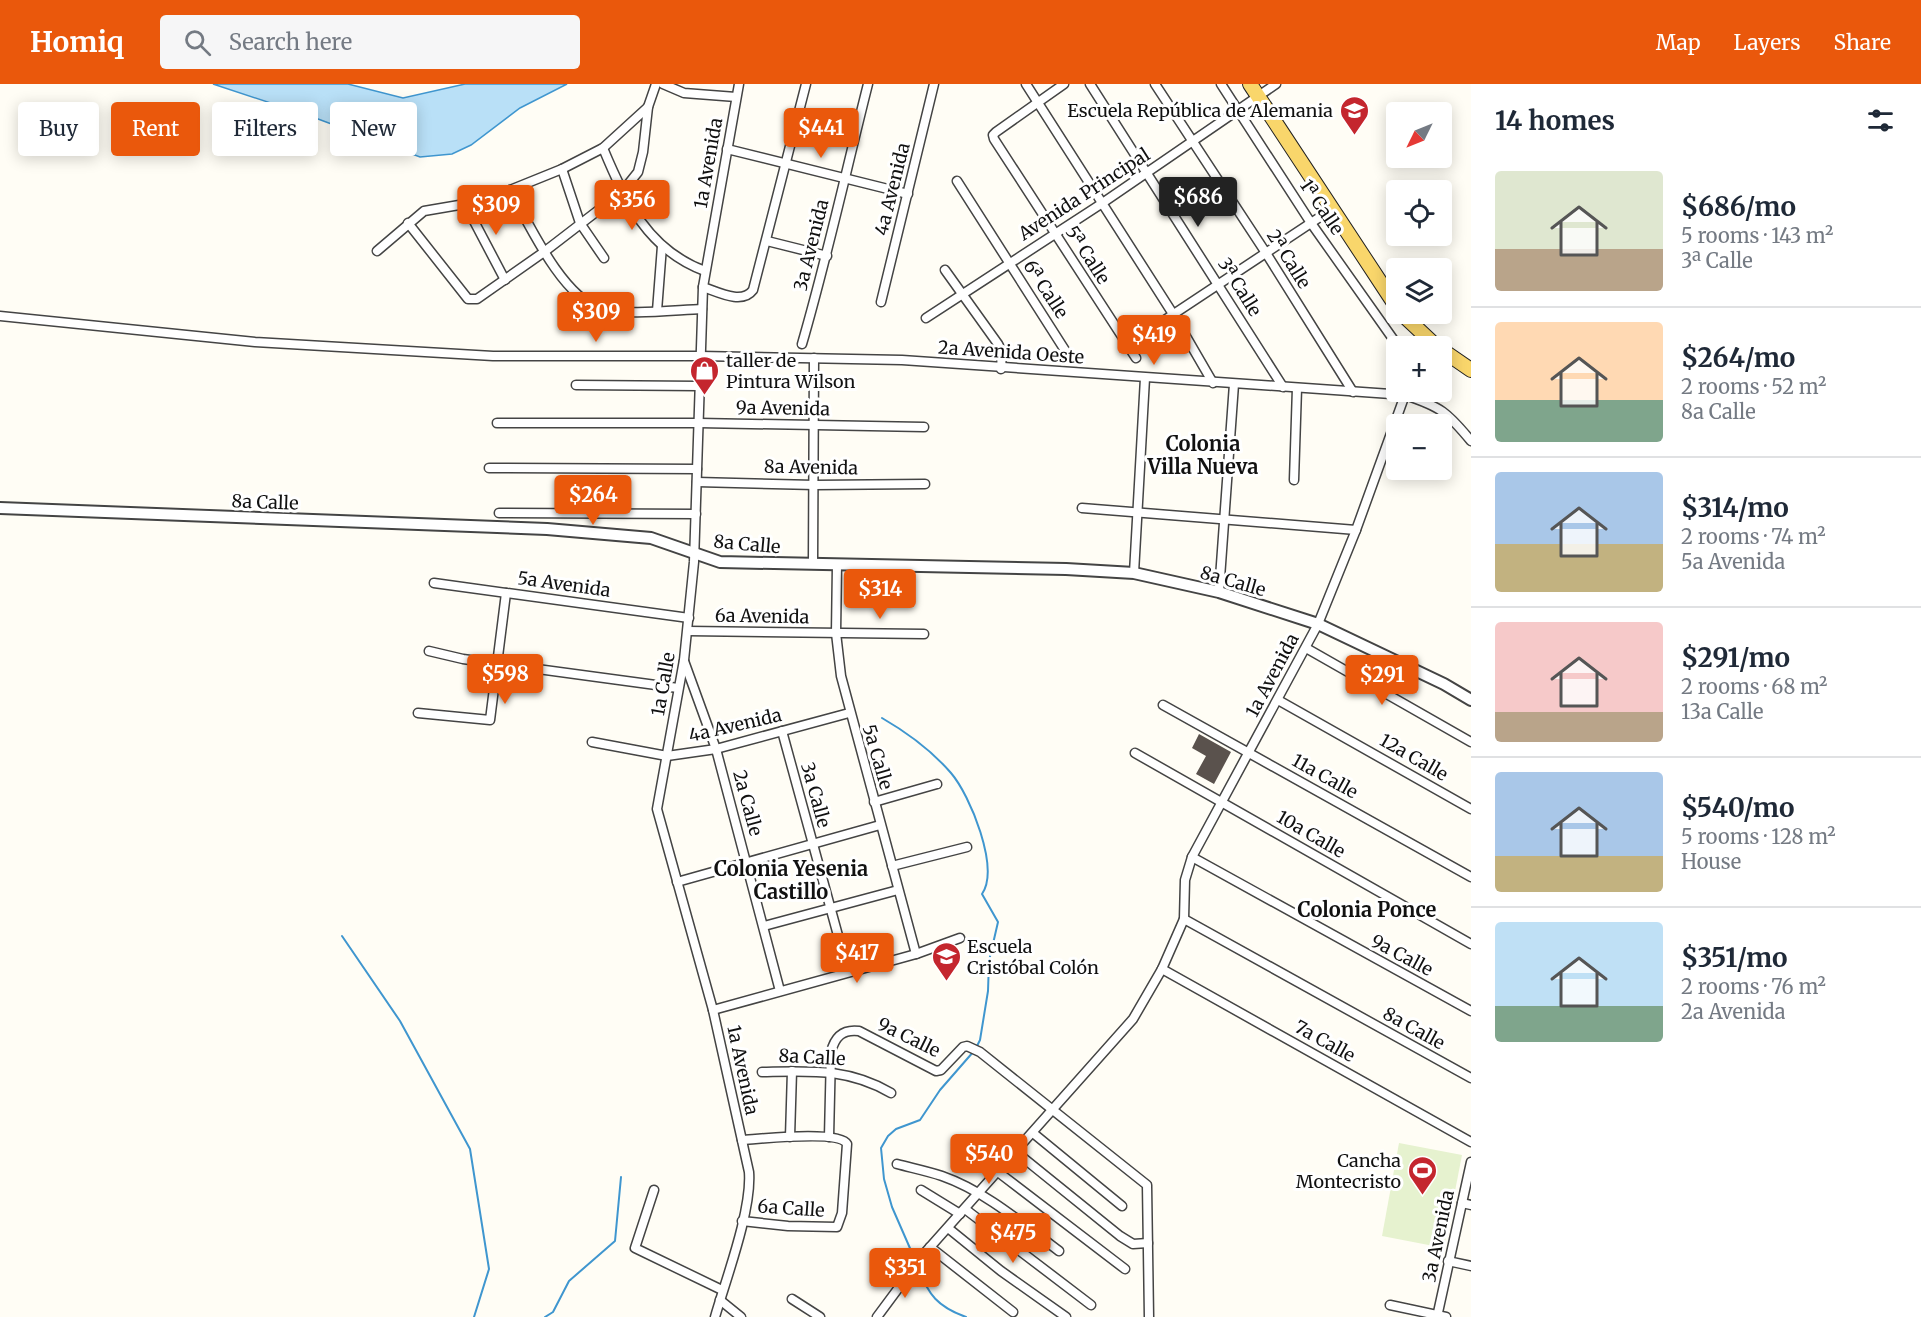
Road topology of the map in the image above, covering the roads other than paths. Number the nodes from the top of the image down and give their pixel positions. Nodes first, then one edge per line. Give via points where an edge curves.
1 (656, 84) edge
2 (663, 84) edge
3 (739, 84) edge
4 (806, 84) edge
5 (868, 84) edge
6 (934, 84) edge
7 (1026, 84) edge
8 (1064, 84) edge
9 (1090, 84) edge
10 (1155, 84) edge
11 (1221, 84) edge
12 (1250, 84) edge
13 (1276, 84) edge
14 (1258, 96) junction
15 (736, 97) junction
16 (1037, 103) junction
17 (648, 108) junction
18 (1238, 110) junction
19 (1193, 142) junction
20 (603, 148) junction
21 (727, 149) junction
22 (787, 164) junction
23 (562, 169) junction
24 (1147, 172) junction
25 (844, 178) junction
26 (957, 181) dead end
27 (510, 190) junction
28 (622, 192) junction
29 (908, 194) junction
30 (465, 204) junction
31 (1101, 204) junction
32 (1332, 209) junction
33 (408, 223) junction
34 (580, 223) junction
35 (1311, 223) junction
36 (1054, 234) junction
37 (767, 241) junction
38 (662, 246) junction
39 (377, 251) dead end
40 (544, 252) junction
41 (1266, 253) junction
42 (827, 256) junction
43 (604, 258) dead end
44 (1009, 263) junction
45 (945, 270) dead end
46 (705, 271) junction
47 (505, 280) junction
48 (1219, 284) junction
49 (703, 288) junction
50 (1386, 291) edge
51 (961, 294) junction
52 (881, 302) dead end
53 (702, 309) junction
54 (657, 311) junction
55 (1173, 314) junction
56 (0, 316) edge
57 (926, 318) dead end
58 (1411, 324) edge
59 (1391, 336) edge
60 (1422, 336) edge
61 (802, 344) dead end
62 (1127, 345) junction
63 (1068, 355) dead end
64 (700, 356) junction
65 (1452, 357) edge
66 (814, 358) junction
67 (1136, 358) dead end
68 (1001, 369) junction
69 (1471, 370) edge
70 (1145, 378) junction
71 (1214, 383) junction
72 (1234, 384) junction
73 (576, 385) dead end
74 (699, 386) junction
75 (1283, 387) junction
76 (1297, 388) junction
77 (1353, 392) junction
78 (1386, 393) edge
79 (1403, 402) edge
80 (1426, 402) edge
81 (497, 423) dead end
82 (699, 423) junction
83 (814, 426) junction
84 (924, 427) dead end
85 (1471, 441) edge
86 (489, 468) dead end
87 (697, 470) junction
88 (1294, 480) dead end
89 (697, 482) junction
90 (925, 484) dead end
91 (815, 485) junction
92 (4, 508) edge
93 (1082, 508) dead end
94 (499, 513) dead end
95 (1138, 513) junction
96 (696, 514) junction
97 (1224, 519) junction
98 (1356, 530) junction
99 (695, 553) junction
100 (813, 564) junction
101 (837, 565) junction
102 (1134, 573) junction
103 (434, 583) dead end
104 (1219, 592) junction
105 (506, 593) junction
106 (689, 618) junction
107 (1318, 624) junction
108 (688, 631) junction
109 (836, 633) junction
110 (924, 633) dead end
111 (1306, 648) junction
112 (429, 651) dead end
113 (684, 660) junction
114 (497, 663) junction
115 (678, 688) junction
116 (1278, 700) junction
117 (1471, 700) edge
118 (1163, 705) dead end
119 (418, 713) dead end
120 (849, 713) junction
121 (782, 731) junction
122 (592, 742) dead end
123 (1471, 742) edge
124 (716, 749) junction
125 (1248, 752) junction
126 (1135, 753) dead end
127 (667, 756) junction
128 (938, 784) dead end
129 (874, 802) junction
130 (1222, 802) junction
131 (1471, 809) edge
132 (880, 825) junction
133 (813, 844) junction
134 (967, 847) dead end
135 (1192, 857) junction
136 (747, 862) junction
137 (892, 866) junction
138 (1471, 877) edge
139 (677, 882) junction
140 (898, 890) junction
141 (831, 907) junction
142 (1184, 919) junction
143 (764, 926) junction
144 (960, 939) dead end
145 (1471, 945) edge
146 (916, 954) junction
147 (1162, 969) junction
148 (848, 972) junction
149 (780, 991) junction
150 (713, 1010) junction
151 (1471, 1011) edge
152 (792, 1071) junction
153 (762, 1072) dead end
154 (832, 1072) junction
155 (1471, 1078) edge
156 (891, 1093) dead end
157 (1052, 1112) junction
158 (1033, 1133) junction
159 (790, 1137) junction
160 (829, 1137) junction
161 (741, 1140) junction
162 (1471, 1142) edge
163 (1016, 1152) junction
164 (1471, 1162) edge
165 (897, 1164) dead end
166 (998, 1172) junction
167 (654, 1190) dead end
168 (921, 1191) dead end
169 (978, 1194) junction
170 (1466, 1204) edge
171 (1122, 1206) dead end
172 (962, 1211) junction
173 (742, 1221) junction
174 (948, 1227) junction
175 (1148, 1243) junction
176 (930, 1247) junction
177 (1059, 1251) dead end
178 (1448, 1262) junction
179 (1471, 1266) edge
180 (1125, 1269) dead end
181 (722, 1290) junction
182 (792, 1299) dead end
183 (720, 1300) junction
184 (1091, 1305) dead end
185 (1390, 1305) dead end
186 (1013, 1312) dead end
187 (1440, 1316) edge
188 (715, 1317) edge
189 (741, 1317) edge
190 (820, 1317) edge
191 (877, 1317) edge
192 (1066, 1317) edge
193 (1149, 1317) edge

1 - 17 street
2 - 15 street via 684,93
3 - 15 street, 1a Avenida
4 - 22 street
5 - 25 street, 3a Avenida
6 - 29 street, 4a Avenida
7 - 16 street
8 - 16 street
9 - 24 street, 3ª Calle
10 - 19 street, 2ª Calle
11 - 18 street, 1ª Calle
12 - 14 main road
13 - 14 street, Avenida Principal
14 - 18 street, Avenida Principal
14 - 32 main road
15 - 21 street, 1a Avenida
16 - 31 street
16 - 36 street, 5ª Calle via 993,135
17 - 20 street
17 - 28 street via 638,172
18 - 19 street, Avenida Principal
18 - 35 street, 1ª Calle
19 - 24 street, Avenida Principal
19 - 41 street, 2ª Calle
20 - 23 street
20 - 28 street
21 - 22 street
21 - 46 street, 1a Avenida
22 - 25 street
22 - 37 street
23 - 27 street
23 - 34 street
24 - 31 street, Avenida Principal
24 - 48 street, 3ª Calle
25 - 29 street
25 - 42 street, 3a Avenida
26 - 44 street, 6ª Calle
27 - 30 street
27 - 40 street
28 - 34 street
28 - 38 street
29 - 52 street, 4a Avenida
30 - 33 street via 423,211
30 - 47 street
31 - 36 street, Avenida Principal
31 - 55 street
32 - 35 street
32 - 50 main road
33 - 39 street
33 - 47 street via 468,299 477,299
34 - 40 street
34 - 43 street
35 - 41 street
35 - 59 street, 1ª Calle
36 - 44 street, Avenida Principal
36 - 62 street, 5ª Calle
37 - 42 street
37 - 49 street via 749,295 740,297
38 - 46 street via 673,256
38 - 54 street
40 - 47 street
40 - 54 street via 589,304 614,311
41 - 48 street
41 - 77 street, 2ª Calle
42 - 61 street, 3a Avenida
44 - 51 street, Avenida Principal
44 - 63 street, 6ª Calle
45 - 51 street
46 - 49 street, 1a Avenida
48 - 55 street
48 - 75 street, 3ª Calle
49 - 53 street, 1a Avenida
51 - 57 street, Avenida Principal
51 - 68 street via 998,344 1002,352
53 - 54 street
53 - 64 street, 1a Avenida
55 - 62 street
55 - 71 street
56 - 64 street, 2a Avenida Oeste via 255,342 492,356
58 - 60 main road
62 - 67 street, 5ª Calle
64 - 66 street, 2a Avenida Oeste
64 - 74 street, 1a Calle
65 - 69 main road
66 - 68 street, 2a Avenida Oeste via 902,360
66 - 83 street
68 - 70 street, 2a Avenida Oeste
70 - 71 street, 2a Avenida Oeste
70 - 95 street
71 - 72 street, 2a Avenida Oeste
72 - 75 street, 2a Avenida Oeste
72 - 97 street
73 - 74 street
74 - 82 street, 1a Calle
75 - 76 street, 2a Avenida Oeste
76 - 77 street, 2a Avenida Oeste
76 - 88 street
77 - 78 street, 2a Avenida Oeste
79 - 98 street, 1a Avenida
80 - 85 street, 2a Avenida Oeste via 1449,414
81 - 82 street, 9a Avenida
82 - 83 street, 9a Avenida
82 - 87 street, 1a Calle
83 - 84 street, 9a Avenida
83 - 91 street
86 - 87 street
87 - 89 street, 1a Calle
89 - 91 street, 8a Avenida
89 - 96 street, 1a Calle
90 - 91 street, 8a Avenida
91 - 100 street
92 - 99 street, 8a Calle via 547,529 651,538
93 - 95 street
94 - 96 street
95 - 97 street
95 - 102 street
96 - 99 street, 1a Calle
97 - 98 street
97 - 104 street
98 - 107 street, 1a Avenida
99 - 100 street, 8a Calle via 721,562
99 - 106 street, 1a Calle
100 - 101 street, 8a Calle
101 - 102 street, 8a Calle
101 - 109 street, 5a Calle
102 - 104 street, 8a Calle
103 - 105 street, 5a Avenida
104 - 107 street, 8a Calle
105 - 106 street, 5a Avenida
105 - 114 street
106 - 108 street, 1a Calle
107 - 111 street, 1a Avenida
107 - 117 street, 8a Calle
108 - 109 street, 6a Avenida
108 - 113 street, 1a Calle
109 - 110 street
109 - 120 street, 5a Calle
111 - 116 street, 1a Avenida
111 - 123 street
112 - 114 street
113 - 115 street, 1a Calle
113 - 124 street, 2a Calle
114 - 115 street
114 - 119 street via 490,720
115 - 127 street, 1a Calle
116 - 125 street, 1a Avenida
116 - 131 street, 12a Calle
118 - 125 street, 11a Calle
120 - 121 street, 4a Avenida
120 - 129 street, 5a Calle
121 - 124 street, 4a Avenida
121 - 133 street, 3a Calle
122 - 127 street, 4a Avenida
124 - 127 street, 4a Avenida
124 - 136 street, 2a Calle
125 - 130 street, 1a Avenida
125 - 138 street, 11a Calle
126 - 130 street, 10a Calle
127 - 139 street, 1a Calle via 657,809
128 - 129 street
129 - 132 street, 5a Calle
130 - 135 street, 1a Avenida
130 - 145 street, 10a Calle
132 - 133 street
132 - 137 street, 5a Calle
133 - 136 street
133 - 141 street, 3a Calle
134 - 137 street
135 - 142 street, 1a Avenida via 1185,880
135 - 151 street, 9a Calle
136 - 139 street
136 - 143 street, 2a Calle
137 - 140 street, 5a Calle
139 - 150 street, 1a Calle
140 - 141 street
140 - 146 street, 5a Calle
141 - 143 street
141 - 148 street, 3a Calle
142 - 147 street, 1a Avenida
142 - 155 street, 8a Calle
143 - 149 street, 2a Calle
144 - 146 street, 1a Avenida
146 - 148 street, 1a Avenida
147 - 157 street, 1a Avenida via 1122,1034
147 - 162 street, 7a Calle
148 - 149 street, 1a Avenida
149 - 150 street, 1a Avenida
150 - 161 street, 1a Avenida
152 - 153 street, 8a Calle
152 - 154 street, 8a Calle
152 - 159 street
154 - 156 street, 8a Calle via 859,1077
154 - 157 street, 9a Calle via 833,1043 840,1034 851,1030 860,1030 936,1071 963,1047 970,1048
154 - 160 street
157 - 158 street, 1a Avenida
157 - 175 street via 1147,1185
158 - 163 street, 1a Avenida
158 - 171 street
159 - 160 street
159 - 161 street
160 - 173 street, 6a Calle via 840,1138 847,1144 842,1213 837,1227
161 - 173 street, 1a Avenida via 749,1178
163 - 166 street, 1a Avenida
163 - 175 street via 1120,1236 1133,1244
164 - 170 street, 3a Avenida
165 - 169 street via 944,1176
166 - 169 street, 1a Avenida
166 - 180 street
167 - 181 street via 635,1248
168 - 172 street
169 - 172 street, 1a Avenida
169 - 177 street
170 - 178 street, 3a Avenida
172 - 174 street, 1a Avenida
172 - 184 street
173 - 181 street, 1a Avenida
174 - 176 street, 1a Avenida
174 - 192 street
175 - 193 street
176 - 186 street
176 - 191 street, 1a Avenida
178 - 179 street
178 - 187 street, 3a Avenida
181 - 183 street, 1a Avenida
182 - 190 street
183 - 188 street, 1a Avenida
183 - 189 street
185 - 187 street

